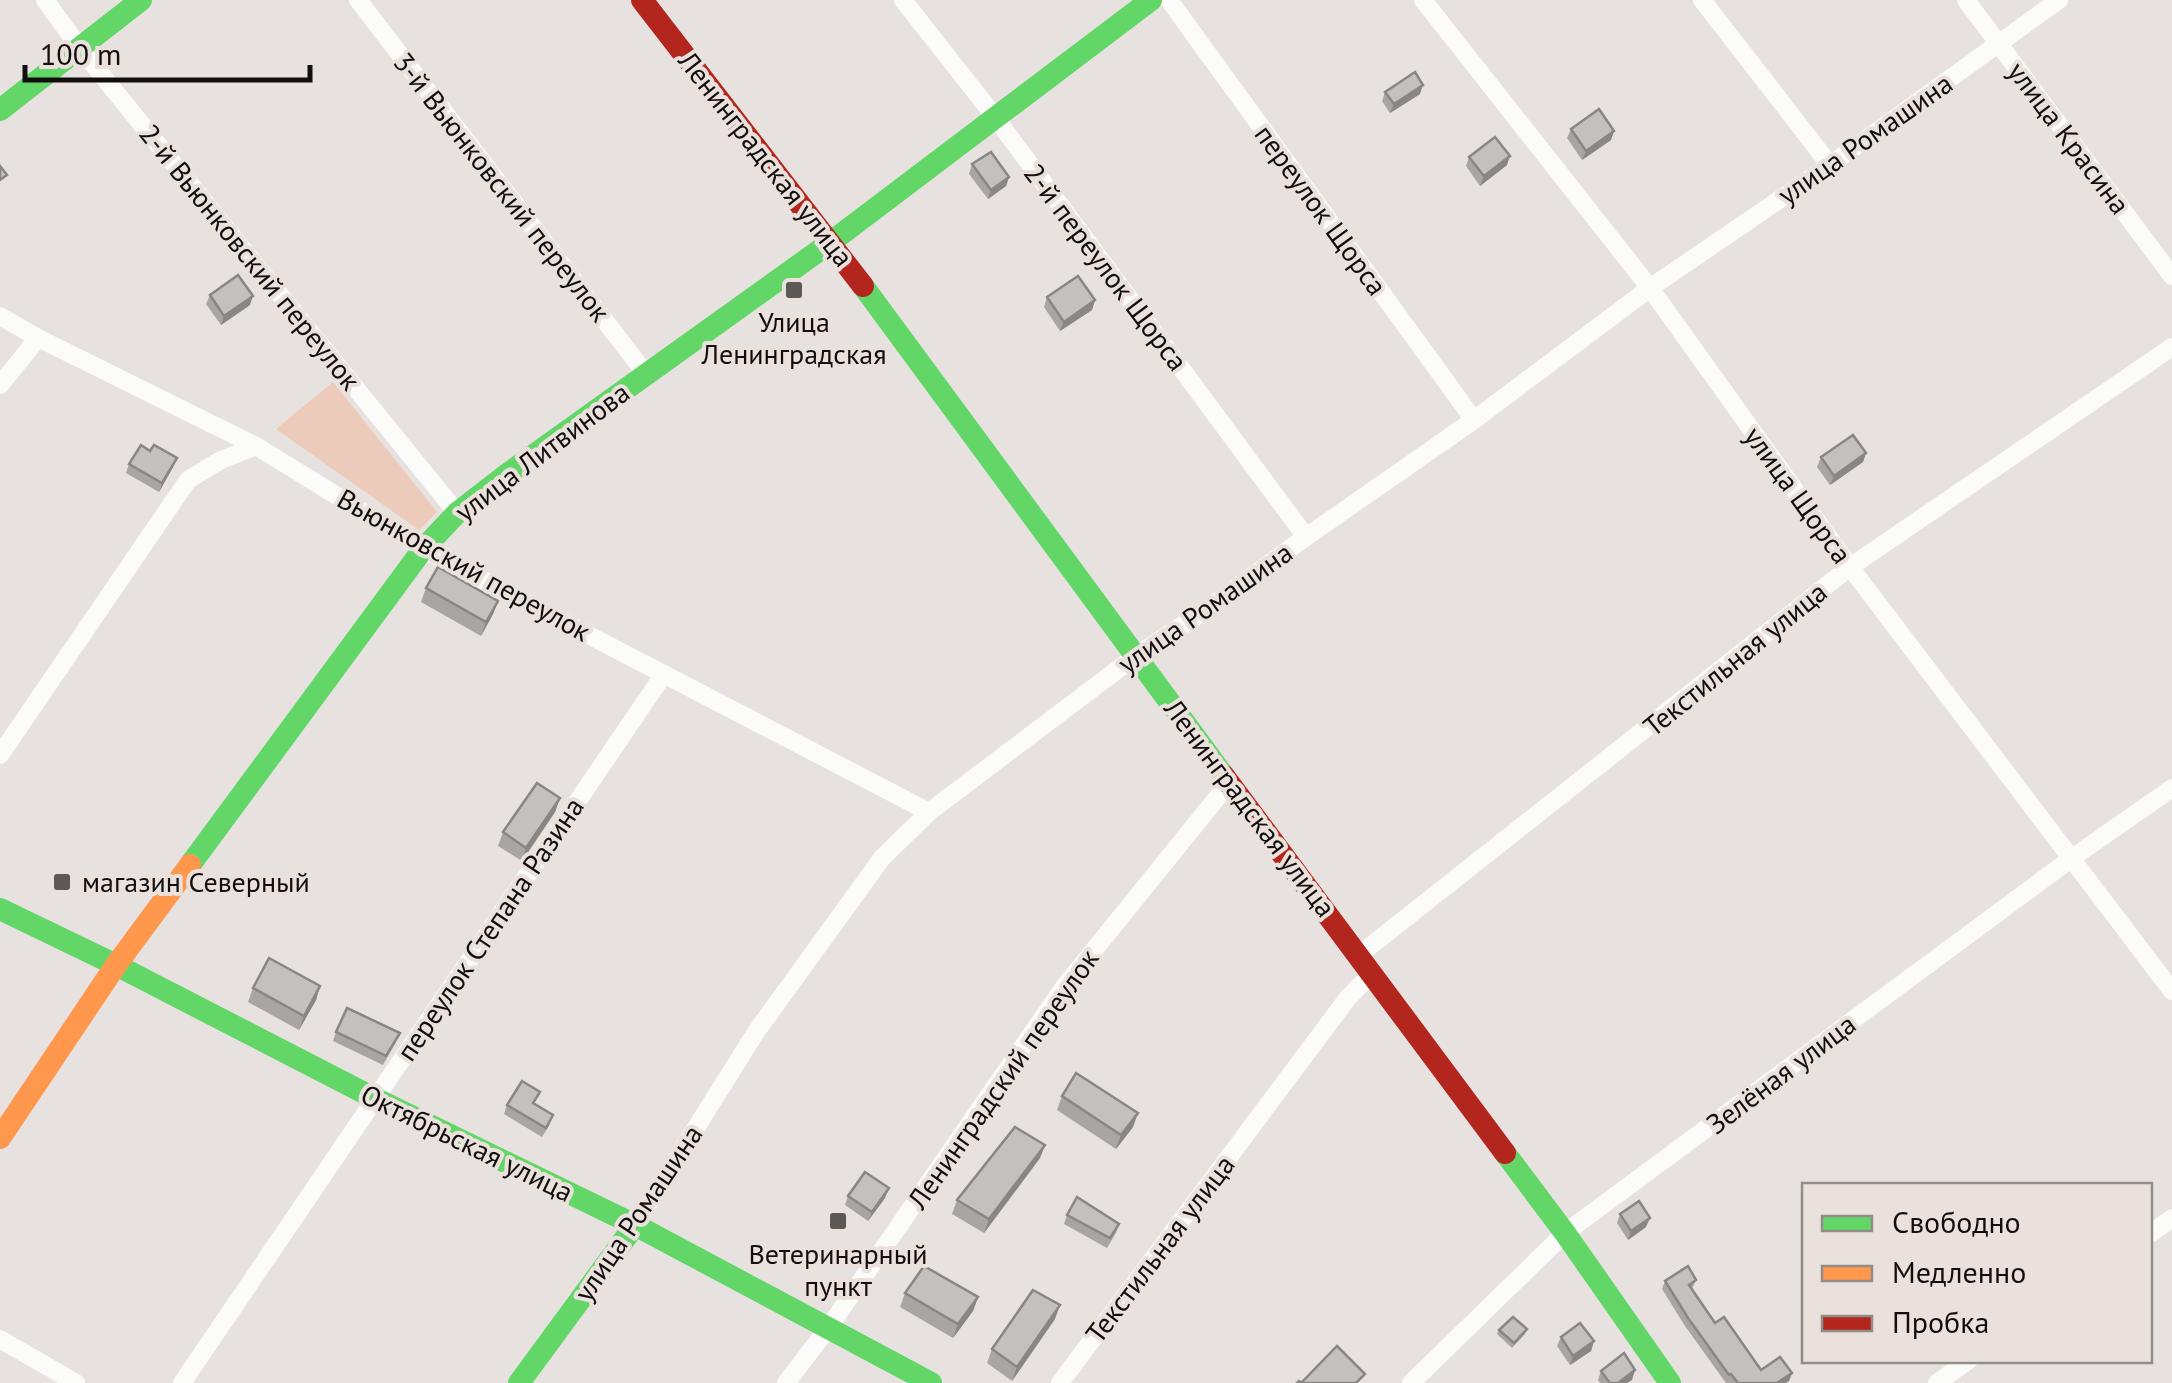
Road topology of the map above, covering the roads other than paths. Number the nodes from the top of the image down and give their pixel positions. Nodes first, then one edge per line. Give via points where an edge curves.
1 (45, 0) edge
2 (141, 0) edge
3 (358, 0) edge
4 (642, 0) edge
5 (904, 0) edge
6 (1151, 0) edge
7 (1168, 0) edge
8 (1423, 0) edge
9 (1702, 0) edge
10 (1966, 0) edge
11 (2058, 0) edge
12 (1999, 43) junction
13 (79, 46) junction
14 (0, 110) edge
15 (994, 117) junction
16 (1830, 165) junction
17 (831, 242) junction
18 (2172, 276) edge
19 (1650, 288) junction
20 (0, 316) edge
21 (38, 338) junction
22 (2172, 347) edge
23 (646, 374) junction
24 (0, 385) edge
25 (1474, 420) junction
26 (256, 446) junction
27 (457, 513) junction
28 (1306, 537) junction
29 (423, 549) junction
30 (1850, 568) junction
31 (1137, 655) junction
32 (664, 674) junction
33 (0, 755) edge
34 (1229, 783) junction
35 (2172, 788) edge
36 (929, 812) junction
37 (2072, 858) junction
38 (0, 909) edge
39 (1365, 964) junction
40 (116, 965) junction
41 (2172, 991) edge
42 (374, 1098) junction
43 (0, 1138) edge
44 (634, 1225) junction
45 (1566, 1233) junction
46 (829, 1327) junction
47 (0, 1338) edge
48 (1965, 1363) edge
49 (76, 1383) edge
50 (182, 1383) edge
51 (519, 1383) edge
52 (786, 1383) edge
53 (931, 1383) edge
54 (1060, 1383) edge
55 (1411, 1383) edge
56 (1670, 1383) edge
57 (1937, 1383) edge

1 - 13 street, 2-й Вьюнковский переулок
2 - 13 main road
3 - 23 street, 3-й Вьюнковский переулок
4 - 17 main road, Ленинградская улица
5 - 15 street, 2-й переулок Щорса
6 - 15 main road, улица Литвинова
7 - 25 street, переулок Щорса
8 - 19 street, улица Щорса
9 - 16 street
10 - 12 street, улица Красина
11 - 12 street, улица Ромашина
12 - 16 street, улица Ромашина
12 - 18 street, улица Красина
13 - 14 main road
13 - 27 street, 2-й Вьюнковский переулок
15 - 17 main road, улица Литвинова
15 - 28 street, 2-й переулок Щорса
16 - 19 street, улица Ромашина
17 - 23 main road, улица Литвинова
17 - 31 main road, Ленинградская улица
19 - 25 street, улица Ромашина
19 - 30 street, улица Щорса
20 - 21 street, Вьюнковский переулок
21 - 24 street
21 - 26 street, Вьюнковский переулок
22 - 30 street, Текстильная улица
23 - 27 main road, улица Литвинова
25 - 28 street, улица Ромашина
26 - 29 street, Вьюнковский переулок
26 - 33 street via 188,480
27 - 29 main road, улица Литвинова
28 - 31 street, улица Ромашина
29 - 32 street, Вьюнковский переулок
29 - 40 main road, улица Литвинова
30 - 37 street, улица Щорса
30 - 39 street, Текстильная улица
31 - 34 main road, Ленинградская улица
31 - 36 street, улица Ромашина
32 - 36 street, Вьюнковский переулок
32 - 42 street, переулок Степана Разина
34 - 39 main road, Ленинградская улица
34 - 46 street, Ленинградский переулок via 1064,987
35 - 37 street, Зелёная улица
36 - 44 street, улица Ромашина via 882,858 756,1032
37 - 41 street, улица Щорса
37 - 45 street, Зелёная улица
38 - 40 main road, Октябрьская улица
39 - 45 main road, Ленинградская улица
39 - 54 street, Текстильная улица via 1335,1015
40 - 42 main road, Октябрьская улица
40 - 43 main road, улица Литвинова
42 - 44 main road, Октябрьская улица
42 - 50 street, переулок Степана Разина
44 - 46 main road, Октябрьская улица
44 - 51 main road, улица Ромашина
45 - 55 street, Зелёная улица
45 - 56 main road, Ленинградская улица
46 - 52 street, Ленинградский переулок
46 - 53 main road, Октябрьская улица
47 - 49 street
48 - 57 street

